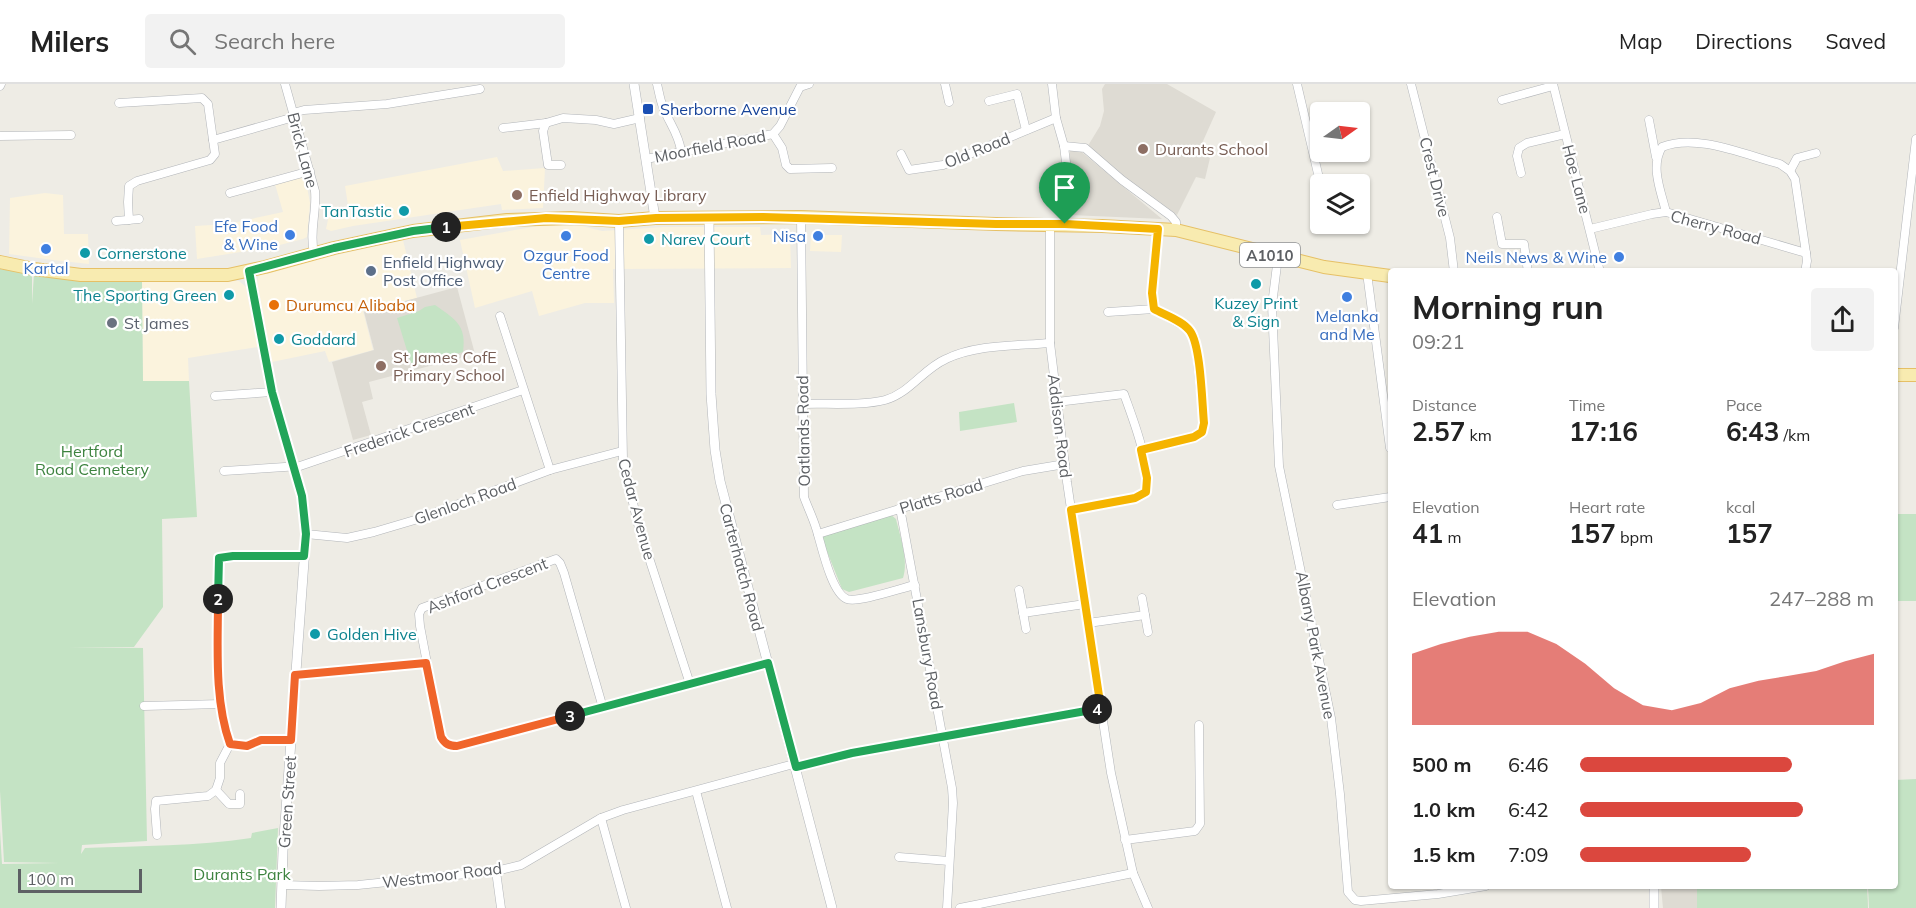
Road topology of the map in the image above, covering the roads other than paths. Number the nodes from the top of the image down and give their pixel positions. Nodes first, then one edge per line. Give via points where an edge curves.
1 (285, 84) edge
2 (634, 84) edge
3 (657, 84) edge
4 (809, 84) edge
5 (945, 84) edge
6 (1052, 84) edge
7 (1297, 84) edge
8 (1411, 84) edge
9 (798, 85) edge
10 (1553, 85) edge
11 (480, 89) dead end
12 (1502, 100) dead end
13 (989, 101) dead end
14 (949, 102) dead end
15 (118, 103) dead end
16 (294, 115) junction
17 (640, 118) junction
18 (1056, 118) junction
19 (1649, 120) dead end
20 (546, 123) junction
21 (503, 128) dead end
22 (1026, 130) junction
23 (773, 134) junction
24 (1565, 134) junction
25 (71, 135) dead end
26 (0, 136) edge
27 (1916, 139) edge
28 (213, 140) junction
29 (1064, 146) junction
30 (681, 151) junction
31 (1816, 153) dead end
32 (901, 154) dead end
33 (1656, 157) junction
34 (646, 159) junction
35 (561, 165) dead end
36 (831, 168) dead end
37 (309, 171) junction
38 (1790, 171) junction
39 (1521, 173) dead end
40 (1318, 174) edge
41 (230, 193) dead end
42 (1666, 212) junction
43 (801, 217) junction
44 (1497, 217) dead end
45 (656, 218) junction
46 (709, 218) junction
47 (140, 219) dead end
48 (129, 220) junction
49 (116, 221) dead end
50 (619, 221) junction
51 (1050, 224) junction
52 (1065, 224) junction
53 (1158, 229) junction
54 (1590, 229) junction
55 (1176, 230) junction
56 (314, 253) junction
57 (1806, 253) junction
58 (1278, 257) junction
59 (0, 262) edge
60 (1454, 268) edge
61 (1527, 268) edge
62 (1599, 268) edge
63 (1806, 268) edge
64 (249, 271) junction
65 (1367, 273) junction
66 (1388, 276) edge
67 (1898, 294) edge
68 (1154, 309) junction
69 (1108, 312) dead end
70 (500, 316) dead end
71 (1050, 343) junction
72 (1898, 375) edge
73 (1916, 375) edge
74 (523, 390) junction
75 (272, 392) junction
76 (214, 396) dead end
77 (1057, 402) junction
78 (802, 404) junction
79 (1388, 433) edge
80 (1141, 450) junction
81 (622, 451) junction
82 (1065, 464) junction
83 (293, 467) junction
84 (550, 470) junction
85 (224, 471) dead end
86 (1388, 497) edge
87 (1337, 505) dead end
88 (900, 508) junction
89 (1071, 510) junction
90 (306, 534) junction
91 (818, 534) junction
92 (304, 556) junction
93 (915, 585) junction
94 (1019, 590) dead end
95 (1143, 598) dead end
96 (1085, 604) junction
97 (1023, 613) junction
98 (1145, 615) junction
99 (1088, 623) junction
100 (1026, 628) dead end
101 (1148, 633) dead end
102 (426, 663) junction
103 (768, 663) junction
104 (295, 675) junction
105 (690, 684) junction
106 (221, 704) junction
107 (144, 706) dead end
108 (603, 708) junction
109 (1101, 709) junction
110 (1199, 725) dead end
111 (942, 737) junction
112 (291, 740) junction
113 (230, 744) junction
114 (796, 767) junction
115 (216, 790) junction
116 (696, 791) junction
117 (240, 794) dead end
118 (602, 818) junction
119 (157, 835) dead end
120 (1125, 840) junction
121 (899, 857) dead end
122 (949, 861) junction
123 (496, 871) junction
124 (1132, 873) junction
125 (283, 885) junction
126 (1468, 889) edge
127 (1654, 889) edge
128 (281, 908) edge
129 (501, 908) edge
130 (626, 908) edge
131 (727, 908) edge
132 (832, 908) edge
133 (947, 908) edge
134 (960, 908) edge
135 (1148, 908) edge
136 (1654, 908) edge

1 - 16 street, Brick Lane
2 - 17 street
3 - 30 street
4 - 9 street, Moorfield Road
5 - 14 street
6 - 18 street
7 - 40 street
8 - 60 street, Crest Drive via 1450,238
9 - 23 street, Moorfield Road
10 - 12 street, Hoe Lane
10 - 24 street, Hoe Lane
11 - 16 street via 387,104 304,110
13 - 22 street, Old Road via 1017,94
15 - 28 street via 202,98 208,104
16 - 28 street
16 - 37 street, Brick Lane
17 - 20 street via 614,124 562,118
17 - 34 street
18 - 22 street, Old Road
18 - 29 street
19 - 33 street
20 - 21 street
20 - 35 street via 543,131 548,165
22 - 32 street, Old Road via 943,165 909,170
23 - 30 street, Moorfield Road
23 - 36 street, Moorfield Road via 789,169
24 - 39 street via 1519,148
24 - 54 street, Hoe Lane
25 - 26 street
27 - 67 street
28 - 48 street via 215,154 210,160 129,186
29 - 52 street via 1068,179
29 - 55 street via 1085,148 1170,216 1176,222
30 - 34 street, Moorfield Road
31 - 38 street via 1797,158
33 - 38 street via 1667,145 1700,143 1780,164
33 - 42 street
34 - 45 street
37 - 41 street
37 - 56 street, Brick Lane via 316,199 311,243
38 - 57 street via 1795,179
42 - 54 street, Cherry Road
42 - 57 street, Cherry Road
43 - 46 main road, A1010
43 - 51 main road, A1010
43 - 78 street, Oatlands Road
44 - 61 street via 1502,244 1524,244
45 - 46 main road, A1010
45 - 50 main road, A1010
46 - 103 street, Carterhatch Road via 715,450
47 - 48 street
48 - 49 street
50 - 56 main road, A1010 via 507,220 413,231
50 - 81 street, Cedar Avenue
51 - 52 main road, A1010
51 - 71 street, Addison Road
52 - 53 main road, A1010
53 - 55 main road, A1010
53 - 68 street
54 - 62 street, Hoe Lane
55 - 58 main road, A1010
56 - 64 main road, A1010
57 - 63 street
58 - 65 main road, A1010
58 - 126 street, Albany Park Avenue via 1272,305 1279,466 1331,718 1348,892 1361,901
59 - 64 main road, A1010 via 81,275 202,276
64 - 75 street, Green Street
65 - 66 main road, A1010
65 - 79 street
68 - 69 street
68 - 80 street via 1189,329 1195,338 1204,423 1202,432 1194,437
70 - 74 street
71 - 77 street, Addison Road
71 - 78 street via 963,352 945,359 909,388 887,399
72 - 73 main road
74 - 83 street, Frederick Crescent
74 - 84 street
75 - 76 street
75 - 83 street, Green Street
77 - 80 street via 1124,394
77 - 82 street, Addison Road
78 - 91 street, Oatlands Road via 804,497
80 - 89 street via 1146,492 1135,498
81 - 84 street, Glenloch Road
81 - 105 street, Cedar Avenue via 638,524
82 - 88 street, Platts Road via 1023,471
82 - 89 street, Addison Road
83 - 85 street, Frederick Crescent
83 - 90 street, Green Street via 302,496
84 - 90 street, Glenloch Road via 374,532 347,538
86 - 87 street
88 - 91 street, Platts Road
88 - 93 street, Lansbury Road
89 - 96 street, Addison Road
90 - 92 street, Green Street
91 - 93 street, Oatlands Road via 839,594 847,599
92 - 104 street, Green Street
92 - 106 street via 219,558
93 - 111 street, Lansbury Road
94 - 97 street
95 - 98 street
96 - 97 street
96 - 99 street, Addison Road
97 - 100 street
98 - 99 street
98 - 101 street
99 - 109 street, Addison Road
102 - 104 street
102 - 108 street via 441,737 450,746
102 - 108 street, Ashford Crescent via 419,614 422,608 556,559 564,573
103 - 105 street
103 - 114 street, Carterhatch Road
104 - 112 street, Green Street
105 - 108 street
106 - 107 street
106 - 113 street
109 - 111 street, Westmoor Road
109 - 120 street, Addison Road
110 - 120 street via 1200,824 1195,831
111 - 114 street, Westmoor Road
111 - 122 street, Lansbury Road via 953,803
112 - 113 street via 261,740 247,746
112 - 125 street, Green Street
113 - 115 street via 220,763
114 - 116 street, Westmoor Road via 790,765
114 - 132 street, Carterhatch Road
115 - 117 street via 229,804 240,804
115 - 119 street via 208,795 156,801
116 - 118 street, Westmoor Road
116 - 131 street
118 - 123 street, Westmoor Road via 521,865
118 - 130 street
120 - 124 street, Addison Road
121 - 122 street
122 - 133 street, Lansbury Road
123 - 125 street, Westmoor Road via 358,885
123 - 129 street
124 - 134 street
124 - 135 street, Addison Road
125 - 128 street, Green Street
127 - 136 street

